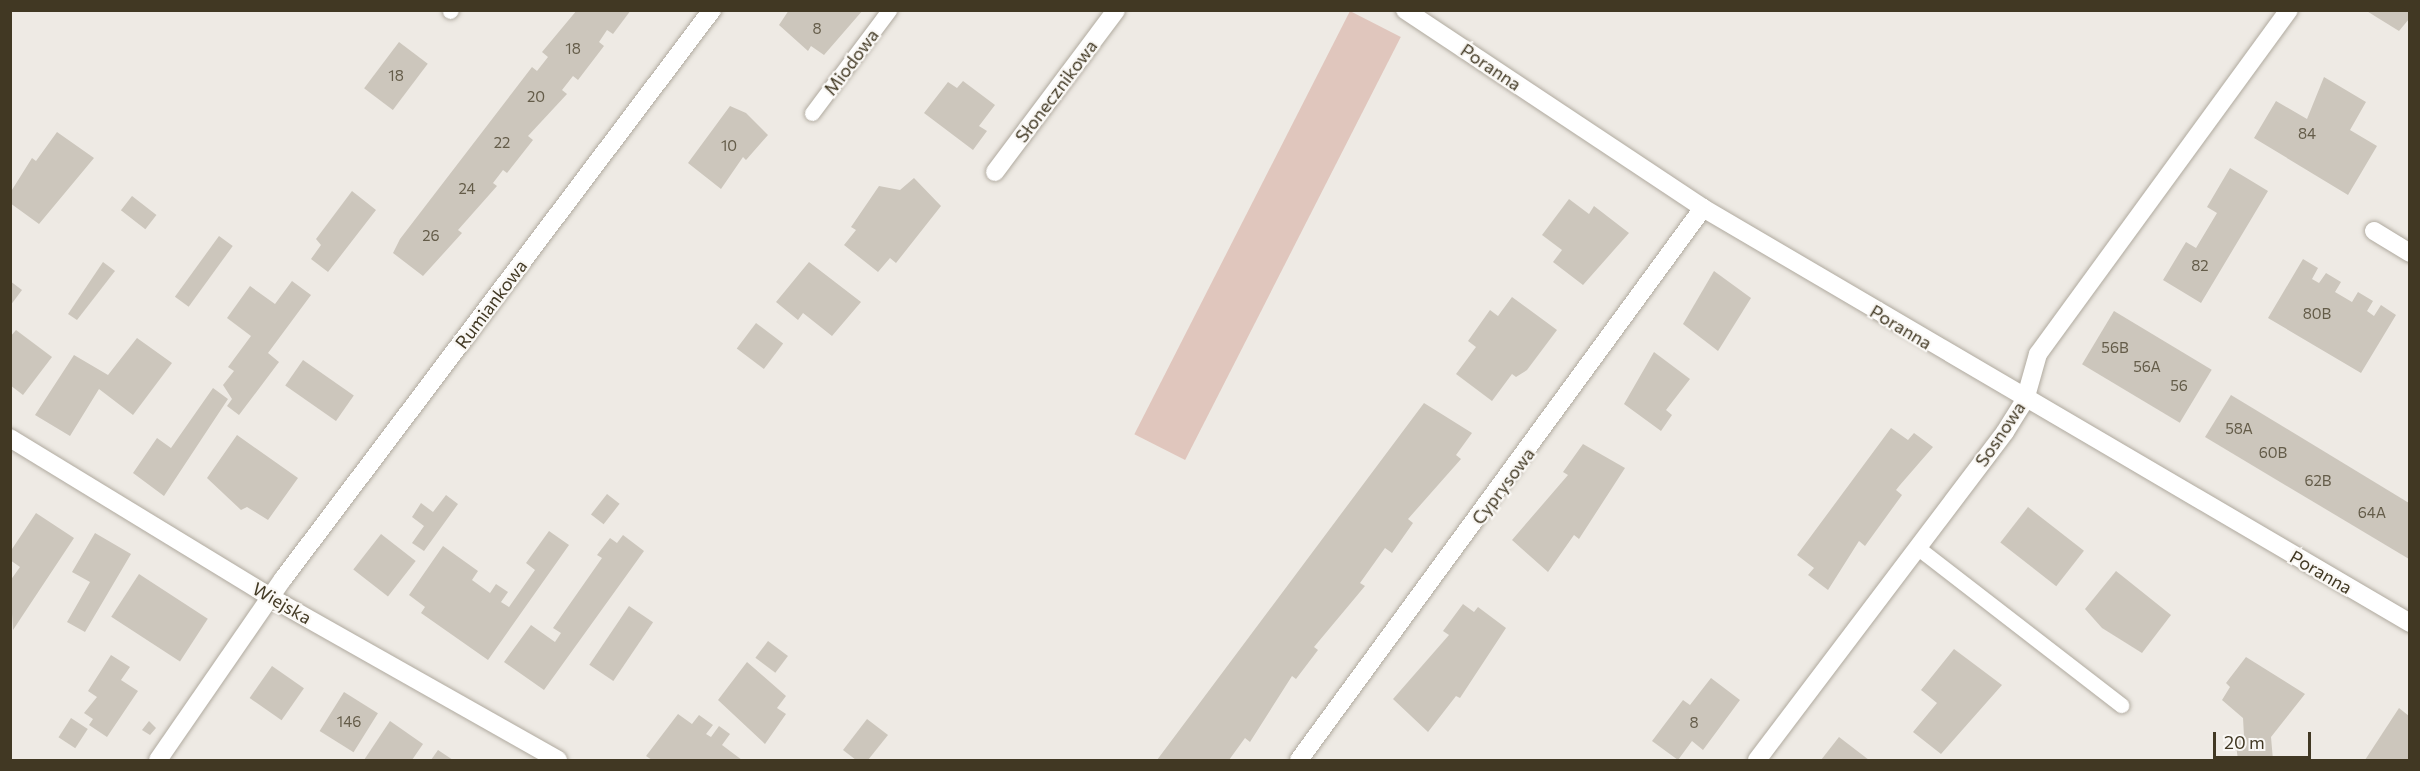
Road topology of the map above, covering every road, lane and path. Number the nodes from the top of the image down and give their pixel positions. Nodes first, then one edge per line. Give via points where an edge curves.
1 (712, 10) edge
2 (889, 10) edge
3 (1116, 10) edge
4 (1406, 10) edge
5 (2289, 10) edge
6 (813, 113) dead end
7 (995, 172) dead end
8 (1702, 208) junction
9 (2373, 231) dead end
10 (2409, 253) edge
11 (2025, 400) junction
12 (10, 438) edge
13 (1918, 548) junction
14 (270, 597) junction
15 (2409, 623) edge
16 (2121, 705) dead end
17 (158, 760) edge
18 (558, 760) edge
19 (1299, 760) edge
20 (1757, 760) edge

1 - 14 street, Rumiankowa
2 - 6 lane, Miodowa
3 - 7 street, Słonecznikowa
4 - 8 street, Poranna
5 - 11 street, Sosnowa via 2038,354
8 - 11 street, Poranna
8 - 19 street, Cyprysowa
9 - 10 street
11 - 13 street, Sosnowa
11 - 15 street, Poranna
12 - 14 street, Wiejska
13 - 16 lane
13 - 20 street, Sosnowa
14 - 17 street, Rumiankowa
14 - 18 street, Wiejska

